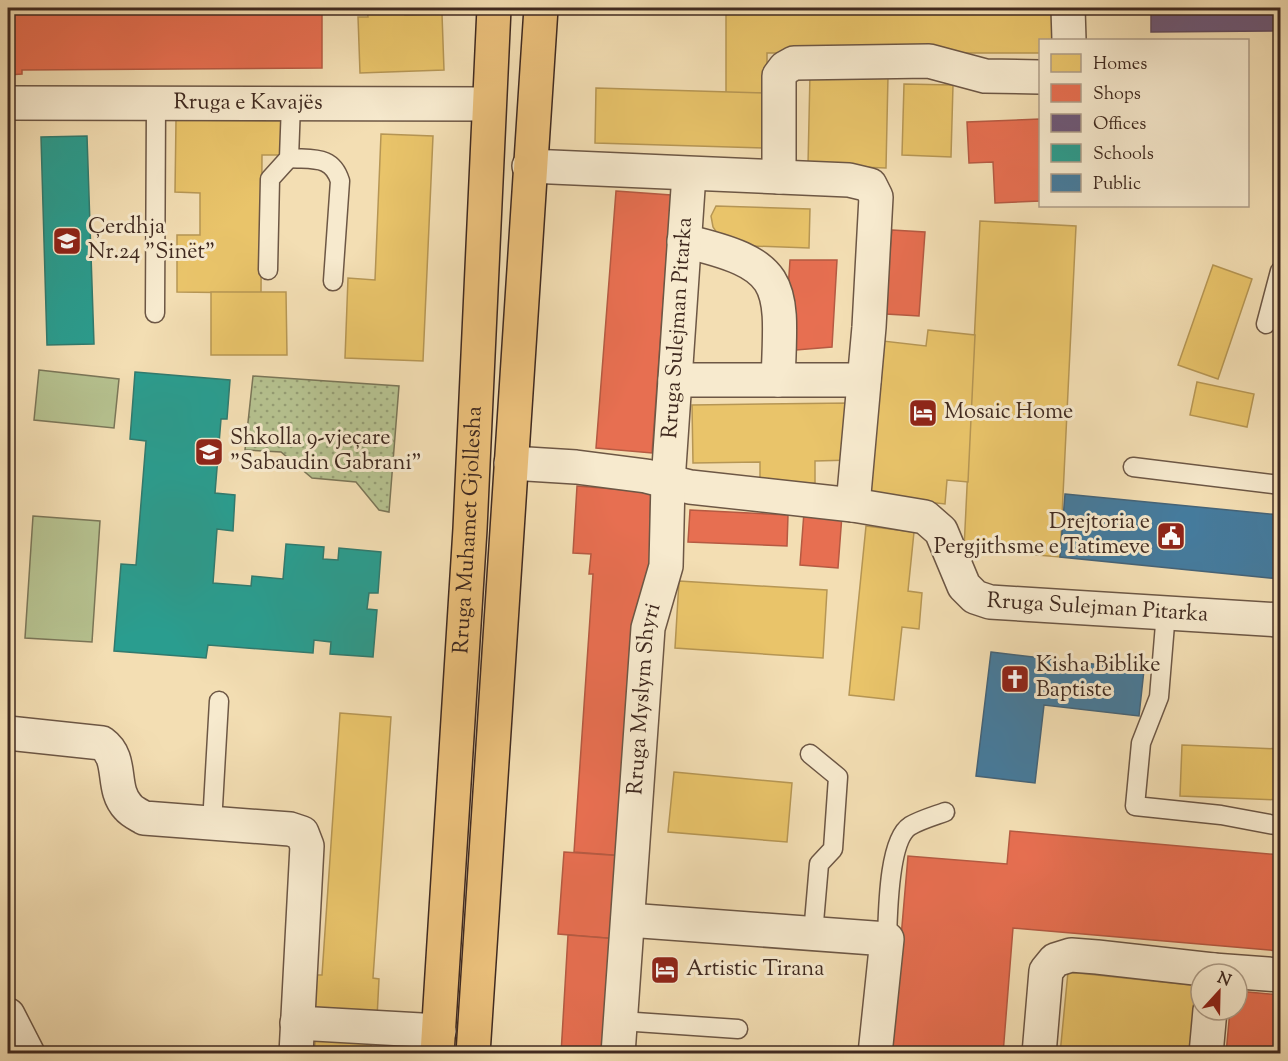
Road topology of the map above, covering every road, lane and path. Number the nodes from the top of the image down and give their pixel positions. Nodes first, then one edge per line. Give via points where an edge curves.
1 (471, 8) edge
2 (494, 8) edge
3 (541, 8) edge
4 (565, 8) edge
5 (1068, 8) edge
6 (1069, 39) edge
7 (491, 51) junction
8 (537, 51) junction
9 (1039, 76) edge
10 (8, 103) edge
11 (156, 104) junction
12 (291, 104) junction
13 (489, 104) junction
14 (289, 158) junction
15 (529, 165) junction
16 (689, 174) junction
17 (779, 177) junction
18 (684, 241) junction
19 (268, 270) dead end
20 (1281, 271) edge
21 (333, 281) dead end
22 (155, 313) dead end
23 (1266, 324) dead end
24 (675, 380) junction
25 (778, 380) junction
26 (864, 380) junction
27 (511, 463) junction
28 (1133, 467) dead end
29 (668, 482) junction
30 (1281, 485) edge
31 (853, 505) junction
32 (1166, 612) junction
33 (1281, 620) edge
34 (219, 701) dead end
35 (8, 733) edge
36 (810, 754) dead end
37 (945, 812) dead end
38 (212, 824) junction
39 (1281, 826) edge
40 (628, 920) junction
41 (813, 934) junction
42 (887, 939) junction
43 (1189, 969) edge
44 (1249, 974) edge
45 (1281, 975) edge
46 (8, 1015) edge
47 (621, 1021) junction
48 (1209, 1022) edge
49 (738, 1029) dead end
50 (296, 1038) edge
51 (438, 1042) edge
52 (28, 1053) edge
53 (473, 1053) edge
54 (618, 1053) edge
55 (875, 1053) edge
56 (1039, 1053) edge
57 (1206, 1053) edge

1 - 7 main road
2 - 7 main road, Rruga Muhamet Gjollesha
3 - 8 main road, Rruga Muhamet Gjollesha
4 - 8 main road
5 - 6 street
7 - 13 main road, Rruga Muhamet Gjollesha
8 - 15 main road, Rruga Muhamet Gjollesha
9 - 17 street via 985,76 929,62 794,63 779,76
10 - 11 street, Rruga e Kavajës
11 - 12 street, Rruga e Kavajës
11 - 22 lane
12 - 13 street, Rruga e Kavajës
12 - 14 lane
13 - 51 main road, Rruga Muhamet Gjollesha via 470,518
14 - 19 lane via 270,179
14 - 21 lane via 327,162 336,168 340,182
15 - 16 street
15 - 27 main road, Rruga Muhamet Gjollesha
16 - 17 street
16 - 18 street, Rruga Sulejman Pitarka
17 - 26 street via 849,180 870,185 876,197
18 - 24 street, Rruga Sulejman Pitarka
18 - 25 street via 744,259 768,275 777,291 781,312
20 - 23 lane
24 - 25 street
24 - 29 street, Rruga Sulejman Pitarka
25 - 26 street
26 - 31 street
27 - 29 street, Rruga Sulejman Pitarka via 576,467
27 - 53 main road, Rruga Muhamet Gjollesha
28 - 30 lane
29 - 31 street, Rruga Sulejman Pitarka
29 - 40 street, Rruga Myslym Shyri via 666,566 648,628
31 - 32 street, Rruga Sulejman Pitarka via 925,517 941,531 964,586 975,597 990,602
32 - 33 street, Rruga Sulejman Pitarka
32 - 39 lane via 1159,697 1141,743 1135,806
34 - 38 lane
35 - 38 street via 102,743 112,750 117,789 128,808 144,818
36 - 41 lane via 838,777 832,849 819,864
37 - 42 lane via 908,827 896,848
38 - 50 street via 302,833 307,846
40 - 41 street
40 - 47 street, Rruga Myslym Shyri
41 - 42 street
42 - 55 street
43 - 56 street via 1071,955 1055,960 1046,971
44 - 45 street
46 - 52 street
47 - 49 lane
47 - 54 street, Rruga Myslym Shyri
48 - 57 street
50 - 51 street

